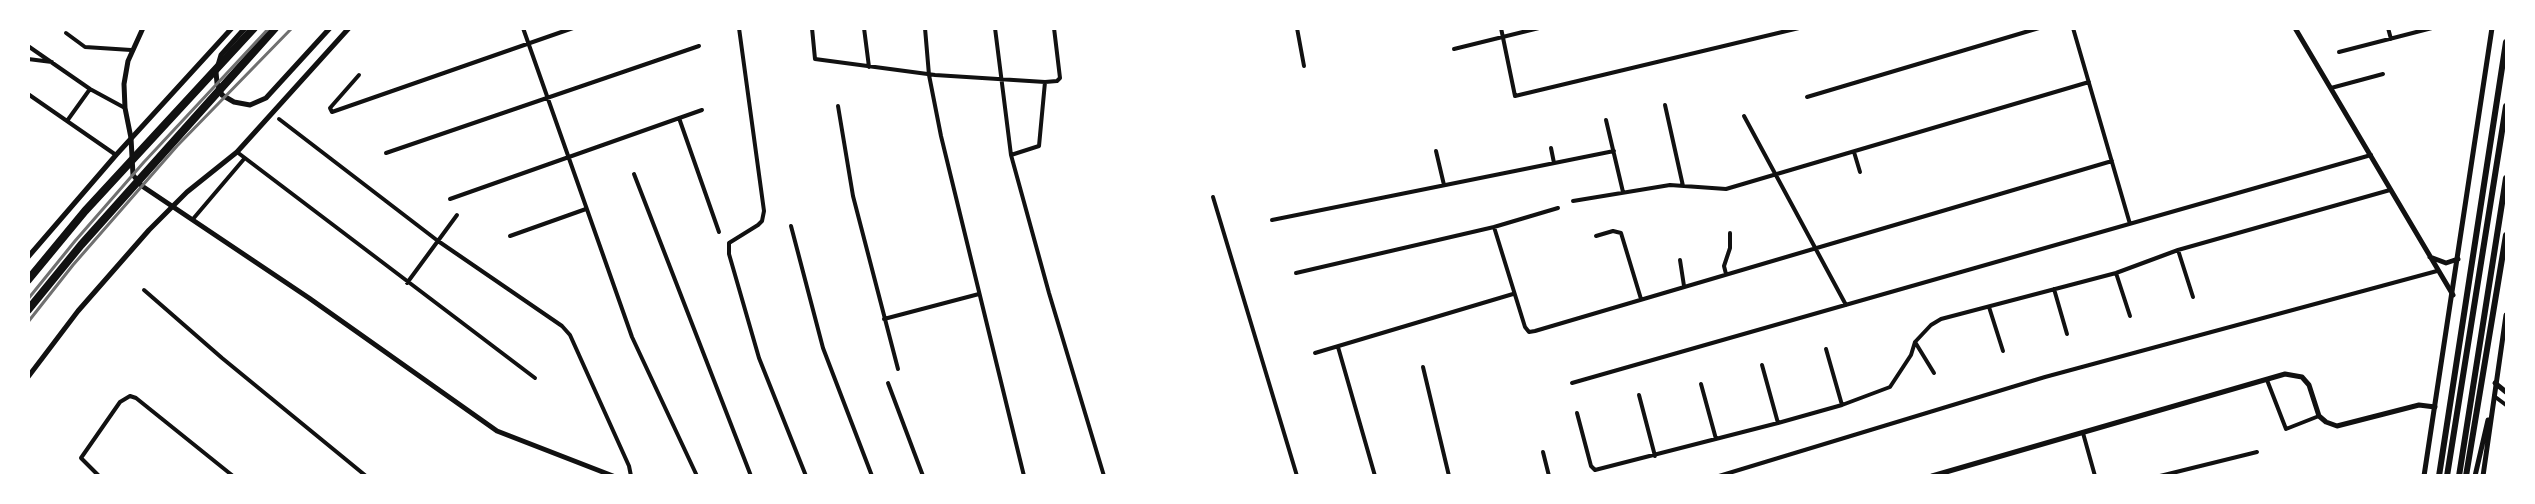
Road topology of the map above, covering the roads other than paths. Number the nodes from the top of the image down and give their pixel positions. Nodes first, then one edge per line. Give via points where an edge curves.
1 (143, 28) edge
2 (232, 28) edge
3 (245, 28) edge
4 (254, 28) edge
5 (275, 28) edge
6 (330, 28) edge
7 (349, 28) edge
8 (523, 28) edge
9 (573, 28) edge
10 (739, 28) edge
11 (812, 28) edge
12 (864, 28) edge
13 (925, 28) edge
14 (995, 28) edge
15 (1054, 28) edge
16 (1297, 28) edge
17 (1501, 28) edge
18 (1539, 28) edge
19 (1799, 28) edge
20 (2039, 28) edge
21 (2073, 28) edge
22 (2295, 28) edge
23 (2388, 28) edge
24 (2432, 28) edge
25 (2492, 28) edge
26 (66, 33) dead end
27 (1503, 37) junction
28 (2391, 39) junction
29 (2506, 42) edge
30 (528, 44) junction
31 (28, 46) edge
32 (699, 46) dead end
33 (1454, 49) dead end
34 (131, 50) junction
35 (2339, 52) dead end
36 (28, 59) edge
37 (53, 62) junction
38 (1304, 66) dead end
39 (868, 67) junction
40 (359, 75) dead end
41 (929, 75) junction
42 (2383, 75) dead end
43 (1001, 78) junction
44 (1045, 81) junction
45 (2089, 82) junction
46 (2331, 88) junction
47 (90, 89) junction
48 (28, 94) edge
49 (1807, 98) dead end
50 (548, 99) junction
51 (1665, 105) dead end
52 (838, 106) dead end
53 (2506, 106) edge
54 (125, 108) junction
55 (702, 110) dead end
56 (1744, 116) dead end
57 (679, 118) junction
58 (279, 119) dead end
59 (1606, 120) dead end
60 (67, 121) junction
61 (131, 138) junction
62 (1551, 148) dead end
63 (1436, 151) dead end
64 (1614, 151) junction
65 (237, 152) junction
66 (1854, 152) junction
67 (386, 153) dead end
68 (116, 155) junction
69 (1011, 155) junction
70 (2370, 155) junction
71 (567, 158) junction
72 (244, 159) junction
73 (2112, 161) junction
74 (1554, 163) junction
75 (1860, 172) dead end
76 (634, 174) dead end
77 (1775, 175) junction
78 (2506, 178) edge
79 (1444, 185) junction
80 (1683, 186) junction
81 (2390, 190) junction
82 (1623, 192) junction
83 (1213, 197) dead end
84 (450, 199) dead end
85 (1573, 201) dead end
86 (171, 207) junction
87 (1558, 208) dead end
88 (586, 209) junction
89 (457, 215) dead end
90 (193, 219) junction
91 (1272, 220) dead end
92 (2130, 225) junction
93 (791, 226) dead end
94 (1494, 227) junction
95 (719, 232) dead end
96 (1730, 233) dead end
97 (2506, 235) edge
98 (510, 236) dead end
99 (1596, 236) dead end
100 (438, 241) junction
101 (1815, 248) junction
102 (2178, 250) junction
103 (2428, 256) junction
104 (28, 257) edge
105 (2458, 259) junction
106 (1680, 260) dead end
107 (2437, 271) junction
108 (1296, 273) dead end
109 (2116, 273) junction
110 (1726, 274) junction
111 (28, 280) edge
112 (407, 283) junction
113 (1684, 286) junction
114 (2054, 289) junction
115 (144, 290) dead end
116 (979, 294) junction
117 (1513, 294) junction
118 (2453, 295) junction
119 (2193, 297) dead end
120 (1641, 299) junction
121 (1846, 305) junction
122 (1989, 307) junction
123 (28, 310) edge
124 (2506, 315) edge
125 (2130, 316) dead end
126 (884, 319) junction
127 (2067, 334) dead end
128 (1915, 342) junction
129 (1338, 347) junction
130 (1826, 348) dead end
131 (2003, 351) dead end
132 (1315, 353) dead end
133 (1762, 365) dead end
134 (1423, 367) dead end
135 (898, 369) dead end
136 (1934, 373) dead end
137 (28, 377) edge
138 (535, 378) dead end
139 (2267, 380) junction
140 (888, 383) dead end
141 (1572, 383) dead end
142 (2495, 383) junction
143 (1701, 384) dead end
144 (2506, 392) edge
145 (1639, 395) dead end
146 (2493, 398) junction
147 (1842, 405) junction
148 (2506, 405) edge
149 (2435, 407) junction
150 (1577, 413) dead end
151 (2319, 417) junction
152 (1778, 423) junction
153 (2083, 432) junction
154 (1716, 439) junction
155 (1543, 452) dead end
156 (2257, 452) dead end
157 (1655, 456) junction
158 (99, 476) edge
159 (233, 476) edge
160 (366, 476) edge
161 (613, 476) edge
162 (631, 476) edge
163 (697, 476) edge
164 (751, 476) edge
165 (806, 476) edge
166 (872, 476) edge
167 (923, 476) edge
168 (1024, 476) edge
169 (1104, 476) edge
170 (1297, 476) edge
171 (1375, 476) edge
172 (1449, 476) edge
173 (1549, 476) edge
174 (1719, 476) edge
175 (1932, 476) edge
176 (2095, 476) edge
177 (2160, 476) edge
178 (2426, 476) edge
179 (2439, 476) edge
180 (2447, 476) edge
181 (2459, 476) edge
182 (2466, 476) edge
183 (2475, 476) edge
184 (2483, 476) edge

1 - 34 main road
2 - 61 main road
3 - 6 main road via 221,55 216,72 222,95 250,105 266,98
4 - 111 highway
5 - 123 highway via 88,236
7 - 65 main road
8 - 30 street
9 - 30 street
10 - 165 street via 764,211 758,225 729,243 729,254 759,358
11 - 39 street via 815,59
12 - 39 street
13 - 41 street
14 - 43 street
15 - 44 street via 1060,78
16 - 38 street
17 - 27 street
18 - 27 street
19 - 27 street via 1515,96
20 - 49 street
21 - 45 street
22 - 46 main road
23 - 28 street
24 - 28 street
25 - 105 main road
26 - 34 street via 85,47
27 - 33 street
28 - 35 street
29 - 179 main road
30 - 40 street via 332,112 330,108
30 - 50 street
31 - 37 street
32 - 50 street
34 - 54 main road via 124,84
36 - 37 street
37 - 47 street
39 - 41 street
41 - 43 street
41 - 116 street
42 - 46 street
43 - 44 street
43 - 69 street
44 - 69 street via 1040,146
45 - 66 street
45 - 73 street
46 - 70 main road
47 - 54 street
47 - 60 street
48 - 60 street
50 - 67 street
50 - 71 street
51 - 80 street
52 - 126 street via 852,196
53 - 180 main road
54 - 61 main road
55 - 57 street
56 - 77 street
57 - 71 street
57 - 95 street
58 - 100 street
59 - 64 street
60 - 68 street
61 - 68 main road
61 - 86 main road via 133,175
62 - 74 street
63 - 79 street
64 - 74 street
64 - 82 street
65 - 72 street
65 - 86 main road
66 - 75 street
66 - 77 street
68 - 104 main road
69 - 169 street
70 - 81 main road
70 - 92 street
71 - 84 street
71 - 88 street
72 - 90 street
72 - 112 street
73 - 92 street
73 - 101 street
74 - 79 street
76 - 164 street
77 - 80 street via 1725,189
77 - 101 street
78 - 181 main road
79 - 91 street
80 - 82 street
81 - 102 street
81 - 103 main road
82 - 85 street
83 - 170 street
86 - 90 main road
86 - 137 main road via 78,310
87 - 94 street
88 - 98 street
88 - 163 street via 632,336
89 - 100 street
90 - 161 main road via 497,432
92 - 121 street
93 - 166 street via 823,348
94 - 108 street
94 - 117 street
96 - 110 street
97 - 182 main road
99 - 120 street via 1621,232
100 - 112 street
100 - 162 street via 566,330
101 - 110 street
101 - 121 street
102 - 109 street
102 - 119 street
103 - 105 main road via 2446,263
103 - 107 main road
105 - 118 main road
106 - 113 street
107 - 118 main road
107 - 174 street via 2045,377
109 - 114 street
109 - 125 street
110 - 113 street
112 - 138 street
113 - 120 street
114 - 122 street
114 - 127 street
115 - 160 street
116 - 126 street
116 - 168 street
117 - 120 street via 1529,332
117 - 129 street
118 - 149 main road
121 - 141 street
122 - 128 street via 1941,320
122 - 131 street
124 - 142 main road
126 - 135 street
128 - 136 street
128 - 147 street via 1890,387
129 - 132 street
129 - 171 street
130 - 147 street
133 - 152 street
134 - 172 street
139 - 151 main road via 2285,374 2302,378
139 - 151 street via 2286,429
139 - 153 main road
140 - 167 street
142 - 144 main road
142 - 146 main road
143 - 154 street
145 - 157 street
146 - 148 street
146 - 183 main road
146 - 184 main road
147 - 152 street
149 - 151 main road via 2419,405 2344,426
149 - 178 main road
150 - 157 street via 1595,470
152 - 154 street
153 - 175 main road
153 - 176 street
154 - 157 street
155 - 173 street
156 - 177 street
158 - 159 street via 84,463 83,452 120,402 130,396

